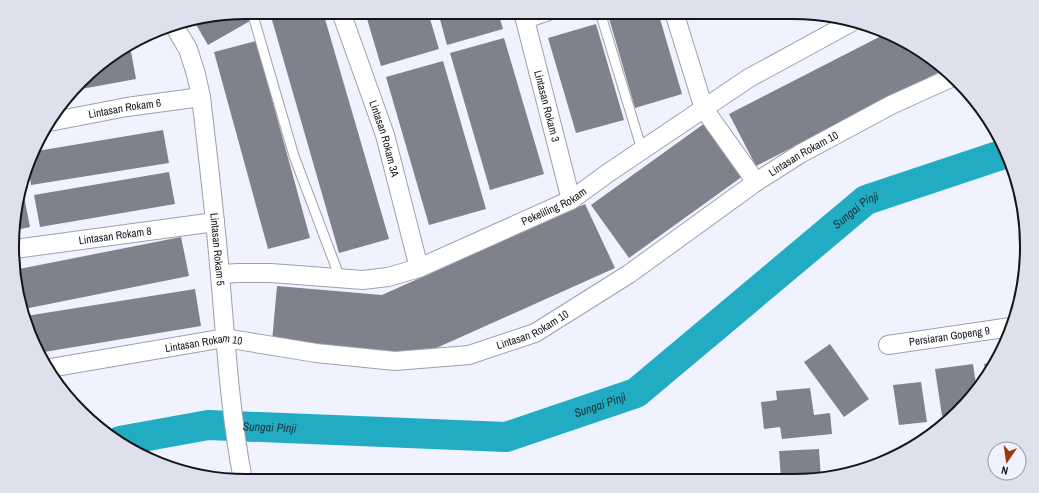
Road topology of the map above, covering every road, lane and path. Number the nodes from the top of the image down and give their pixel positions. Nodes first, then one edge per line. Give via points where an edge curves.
1 (254, 19) edge
2 (344, 19) edge
3 (525, 19) edge
4 (602, 19) edge
5 (676, 19) edge
6 (847, 26) edge
7 (177, 30) edge
8 (947, 80) edge
9 (201, 97) junction
10 (704, 109) junction
11 (57, 121) edge
12 (642, 150) junction
13 (756, 182) junction
14 (571, 200) junction
15 (215, 222) junction
16 (19, 248) edge
17 (419, 268) junction
18 (220, 274) junction
19 (340, 278) junction
20 (1005, 328) edge
21 (225, 338) junction
22 (888, 345) dead end
23 (54, 367) edge
24 (242, 474) edge

1 - 19 lane via 294,156
2 - 17 street, Lintasan Rokam 3A via 385,135
3 - 14 street, Lintasan Rokam 3
4 - 12 lane
5 - 10 street
6 - 10 street, Pekeliling Rokam via 749,78
7 - 9 street, Lintasan Rokam 5 via 188,49
8 - 13 street, Lintasan Rokam 10 via 800,154
9 - 11 street, Lintasan Rokam 6
9 - 15 street, Lintasan Rokam 5
10 - 12 street, Pekeliling Rokam
10 - 13 street
12 - 14 street, Pekeliling Rokam
13 - 21 street, Lintasan Rokam 10 via 629,274 535,333 469,355 395,361 316,353
14 - 17 street, Pekeliling Rokam
15 - 16 street, Lintasan Rokam 8
15 - 18 street, Lintasan Rokam 5
17 - 19 street, Pekeliling Rokam via 388,277 363,280
18 - 19 street, Pekeliling Rokam via 271,273
18 - 21 street, Lintasan Rokam 5
20 - 22 street, Persiaran Gopeng 9
21 - 23 street, Lintasan Rokam 10
21 - 24 street, Lintasan Rokam 5 via 236,445

